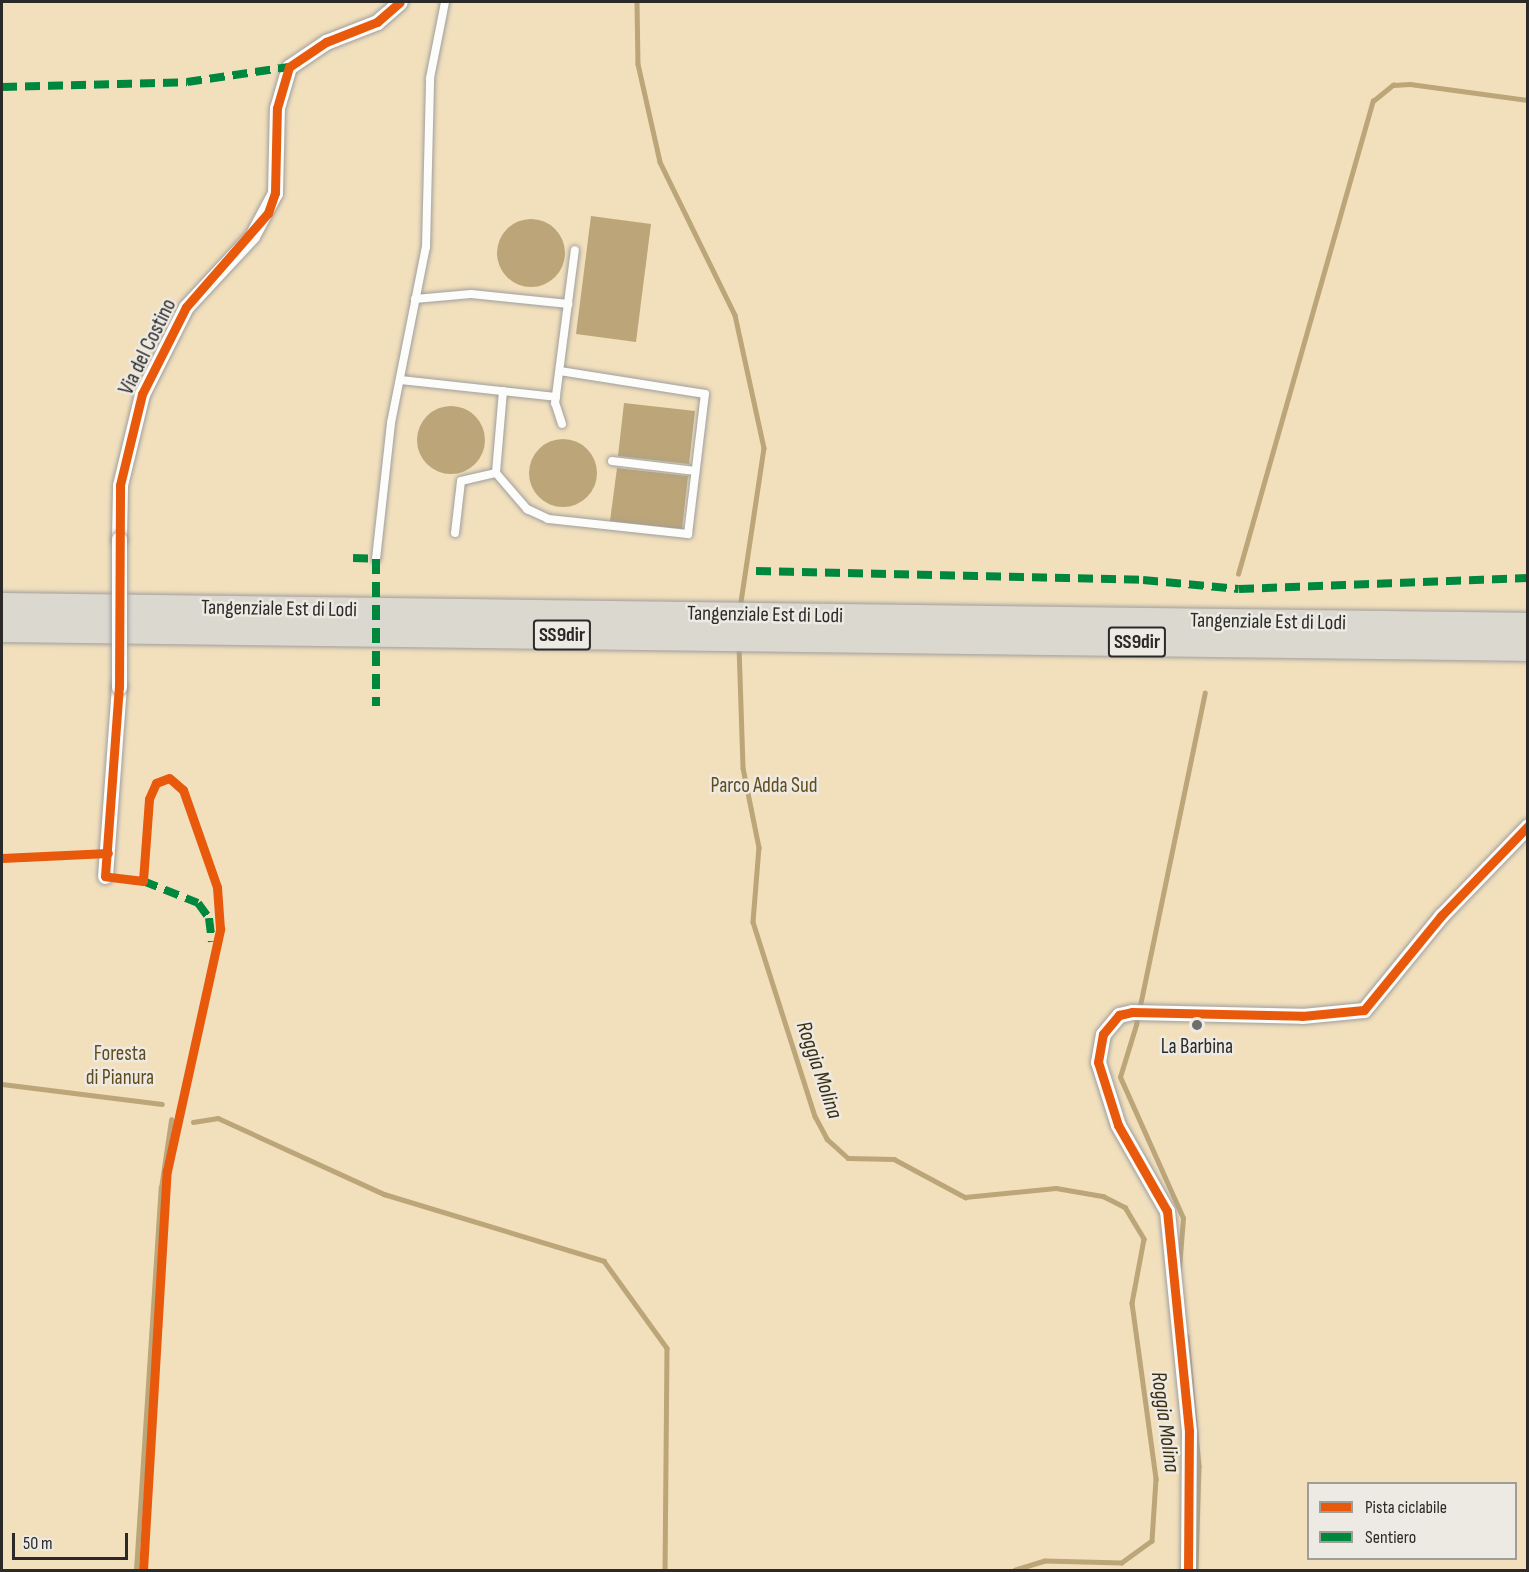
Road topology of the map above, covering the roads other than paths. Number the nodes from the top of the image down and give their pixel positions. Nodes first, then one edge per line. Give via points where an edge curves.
1 (400, 2) edge
2 (445, 2) edge
3 (575, 250) dead end
4 (415, 299) junction
5 (568, 304) junction
6 (560, 371) junction
7 (400, 380) junction
8 (503, 391) junction
9 (556, 397) junction
10 (562, 423) dead end
11 (612, 461) dead end
12 (695, 471) junction
13 (496, 473) junction
14 (455, 533) dead end
15 (376, 559) dead end
16 (2, 606) edge
17 (380, 621) junction
18 (741, 626) junction
19 (1527, 626) edge
20 (2, 628) edge
21 (1527, 648) edge
22 (1527, 826) edge
23 (105, 876) dead end
24 (1188, 1570) edge

1 - 23 street, Via del Costino, bridge via 377,22 326,42 290,67 277,108 276,193 252,236 186,307 142,394 120,485 119,687
2 - 4 lane via 430,78 426,247
3 - 5 lane
4 - 5 lane via 471,294
4 - 7 lane
5 - 6 lane
6 - 9 lane
6 - 12 lane via 705,394
7 - 8 lane
7 - 15 lane via 382,478
8 - 9 lane
8 - 13 lane
9 - 10 lane
11 - 12 lane
12 - 13 lane via 688,534 548,519 526,509
13 - 14 lane via 461,481
16 - 17 highway, Tangenziale Est di Lodi / SS9dir
17 - 18 highway, Tangenziale Est di Lodi / SS9dir
17 - 20 highway, Tangenziale Est di Lodi / SS9dir
18 - 19 highway, Tangenziale Est di Lodi / SS9dir
18 - 21 highway, Tangenziale Est di Lodi / SS9dir
22 - 24 street via 1470,883 1364,1010 1302,1016 1138,1012 1109,1024 1098,1062 1118,1125 1167,1211 1189,1431

